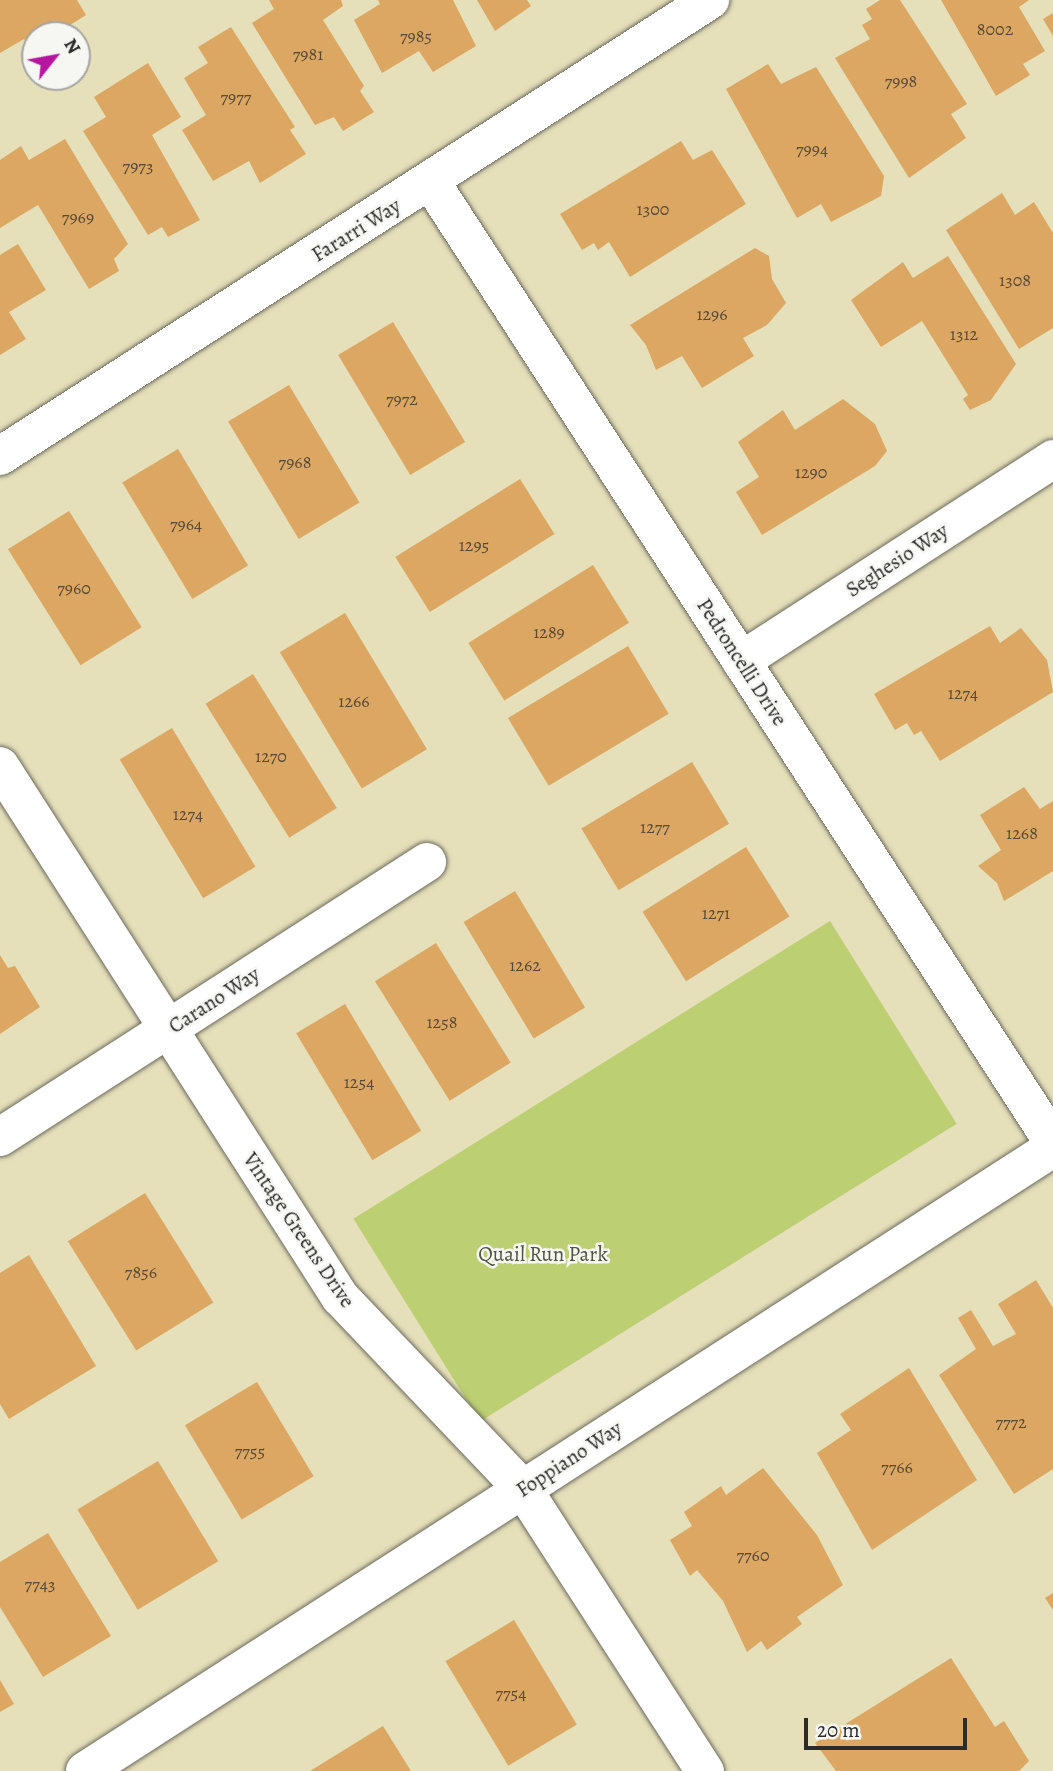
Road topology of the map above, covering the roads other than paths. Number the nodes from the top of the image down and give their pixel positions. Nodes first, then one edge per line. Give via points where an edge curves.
1 (710, 0) edge
2 (431, 183) junction
3 (0, 456) edge
4 (1053, 459) edge
5 (741, 661) junction
6 (0, 766) edge
7 (427, 862) dead end
8 (167, 1030) junction
9 (0, 1137) edge
10 (1053, 1142) edge
11 (1053, 1148) edge
12 (523, 1489) junction
13 (85, 1771) edge
14 (705, 1771) edge

1 - 2 street, Fararri Way
2 - 3 street, Fararri Way
2 - 5 street, Pedroncelli Drive
4 - 5 street, Seghesio Way
5 - 10 street, Pedroncelli Drive
6 - 8 street, Vintage Greens Drive
7 - 8 street, Carano Way
8 - 9 street, Carano Way
8 - 12 street, Vintage Greens Drive via 340,1297
11 - 12 street, Foppiano Way
12 - 13 street, Foppiano Way
12 - 14 street, Vintage Greens Drive

